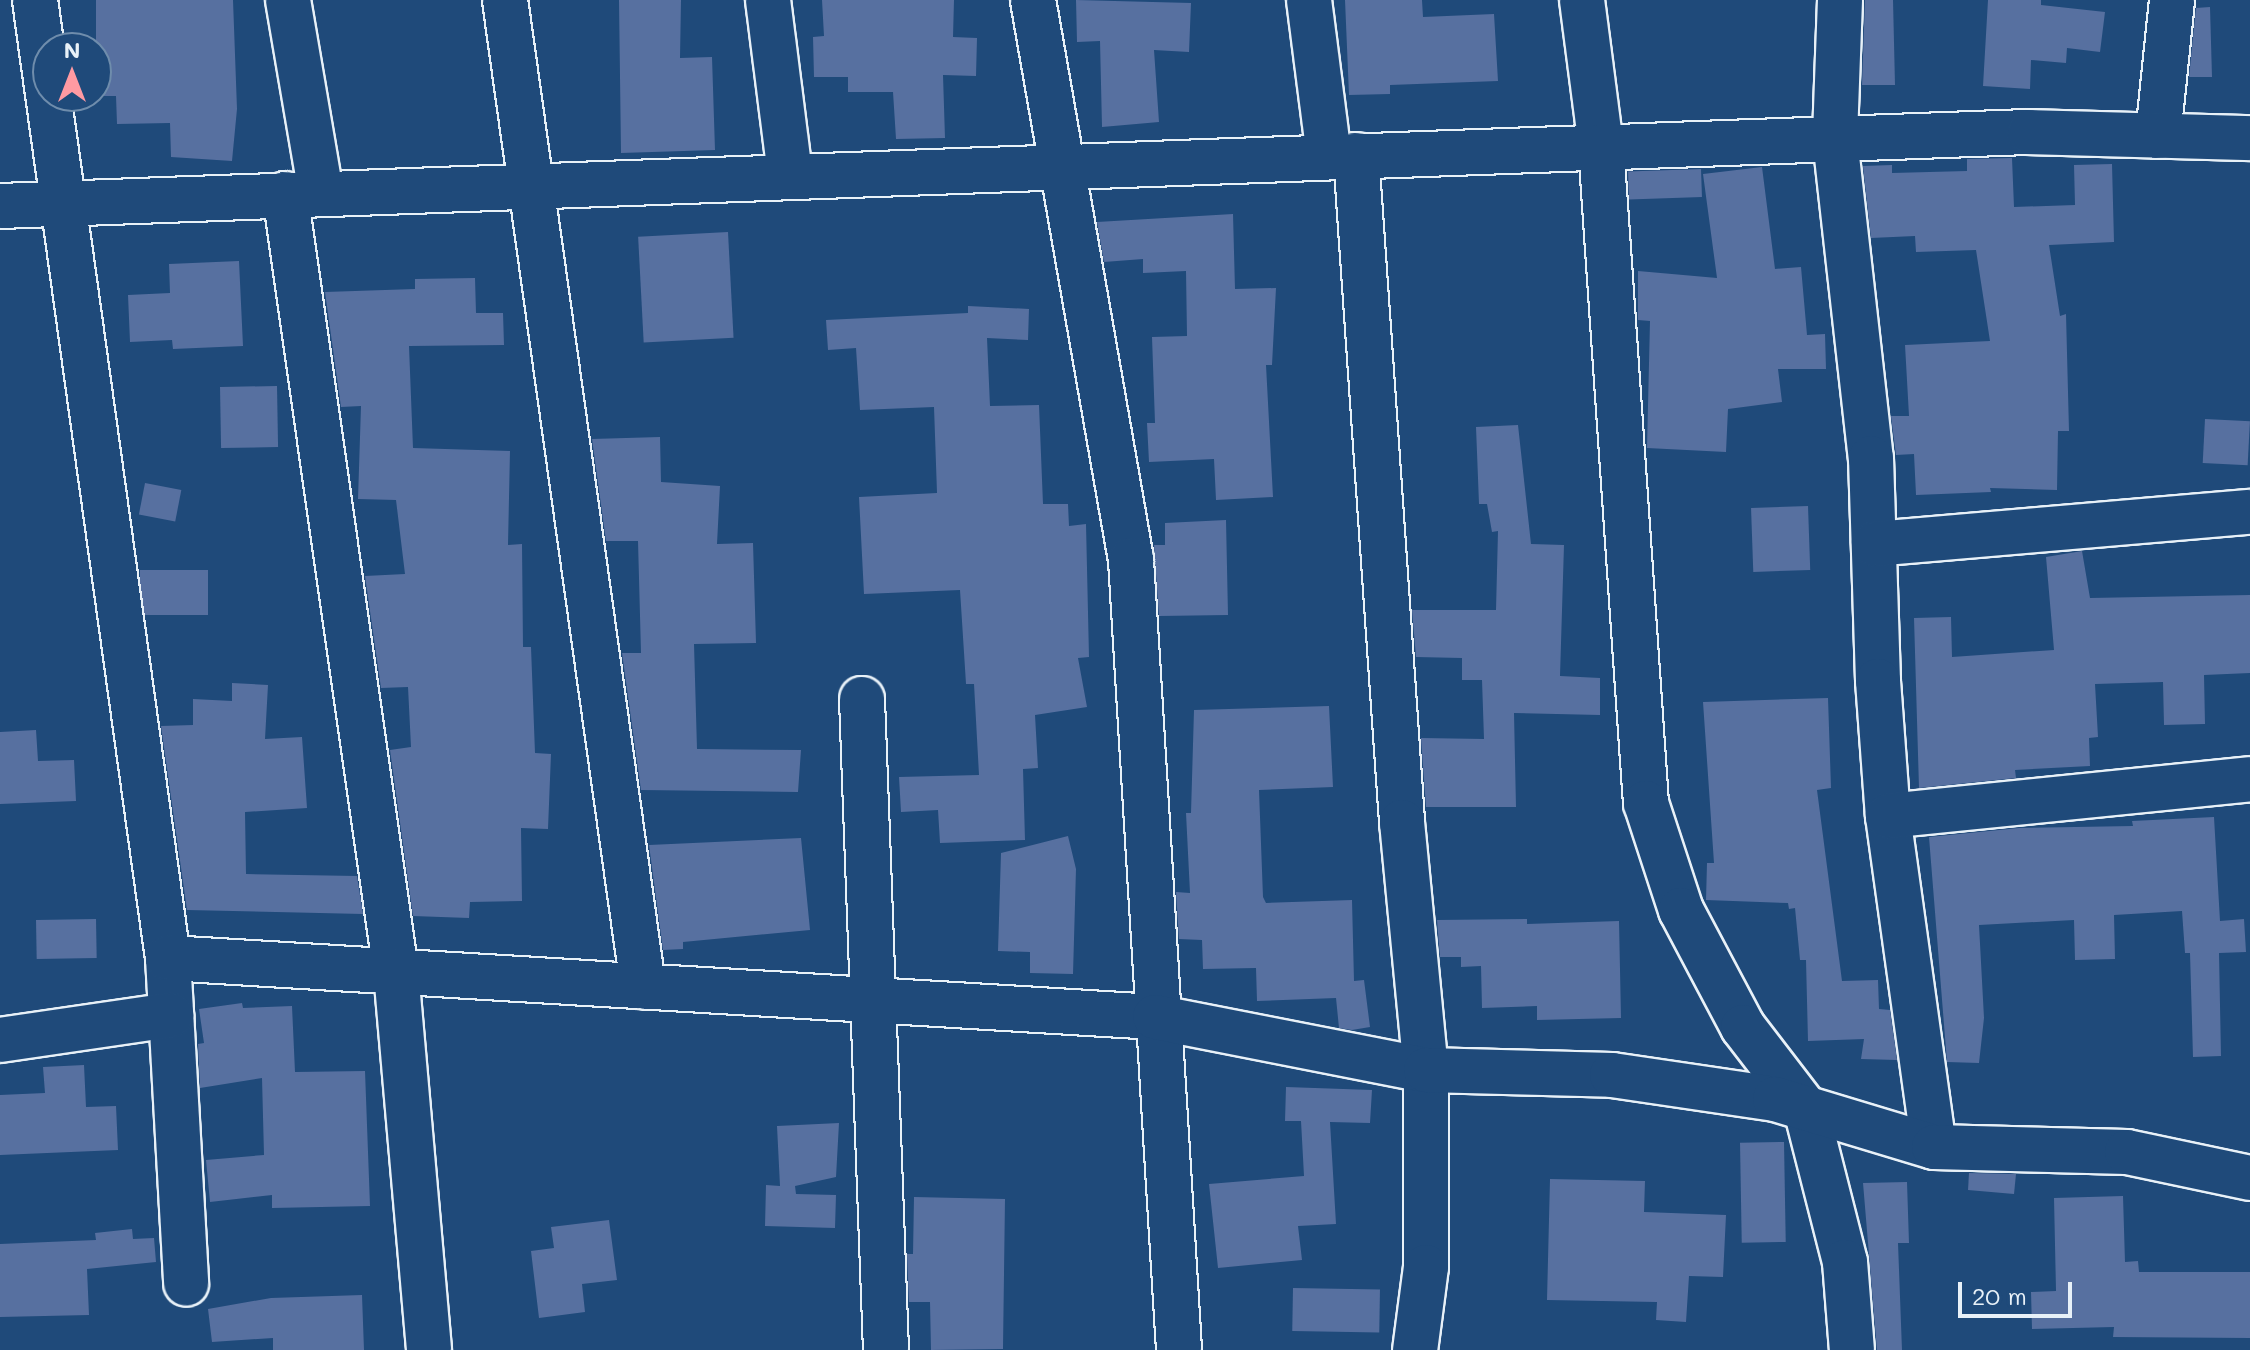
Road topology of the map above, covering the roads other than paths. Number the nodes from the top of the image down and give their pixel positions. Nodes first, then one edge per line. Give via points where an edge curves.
1 (35, 0) edge
2 (288, 0) edge
3 (505, 0) edge
4 (768, 0) edge
5 (1033, 0) edge
6 (1309, 0) edge
7 (1582, 0) edge
8 (1840, 0) edge
9 (2172, 0) edge
10 (2158, 136) junction
11 (2250, 138) edge
12 (1835, 139) junction
13 (1601, 147) junction
14 (1343, 156) junction
15 (1061, 165) junction
16 (790, 175) junction
17 (529, 184) junction
18 (303, 193) junction
19 (60, 204) junction
20 (0, 206) edge
21 (2250, 512) edge
22 (1874, 544) junction
23 (862, 699) dead end
24 (2250, 779) edge
25 (1888, 816) junction
26 (168, 958) junction
27 (396, 972) junction
28 (643, 986) junction
29 (870, 999) junction
30 (171, 1015) junction
31 (1155, 1017) junction
32 (0, 1040) edge
33 (1426, 1070) junction
34 (1806, 1109) junction
35 (1934, 1147) junction
36 (2250, 1178) edge
37 (186, 1284) dead end
38 (429, 1350) edge
39 (886, 1350) edge
40 (1179, 1350) edge
41 (1415, 1350) edge
42 (1852, 1350) edge

1 - 19 street
2 - 18 street
3 - 17 street
4 - 16 street
5 - 15 street
6 - 14 street
7 - 13 street
8 - 12 street
9 - 10 street
10 - 11 street
10 - 12 street via 2030,132
12 - 13 street
12 - 22 street via 1871,458
13 - 14 street
13 - 34 street via 1646,803 1688,923 1743,1027
14 - 15 street
14 - 33 street
15 - 16 street
15 - 31 street via 1131,560
16 - 17 street
17 - 18 street
17 - 28 street
18 - 19 street
18 - 27 street
19 - 20 street
19 - 26 street
21 - 22 street
22 - 25 street
23 - 29 street
24 - 25 street
25 - 35 street
26 - 27 street
26 - 30 street
27 - 28 street
27 - 38 street
28 - 29 street
29 - 31 street
29 - 39 street
30 - 32 street
30 - 37 street
31 - 33 street
31 - 40 street
33 - 34 street via 1612,1075 1775,1099
33 - 41 street via 1426,1267
34 - 35 street
34 - 42 street via 1845,1262
35 - 36 street via 2127,1152

